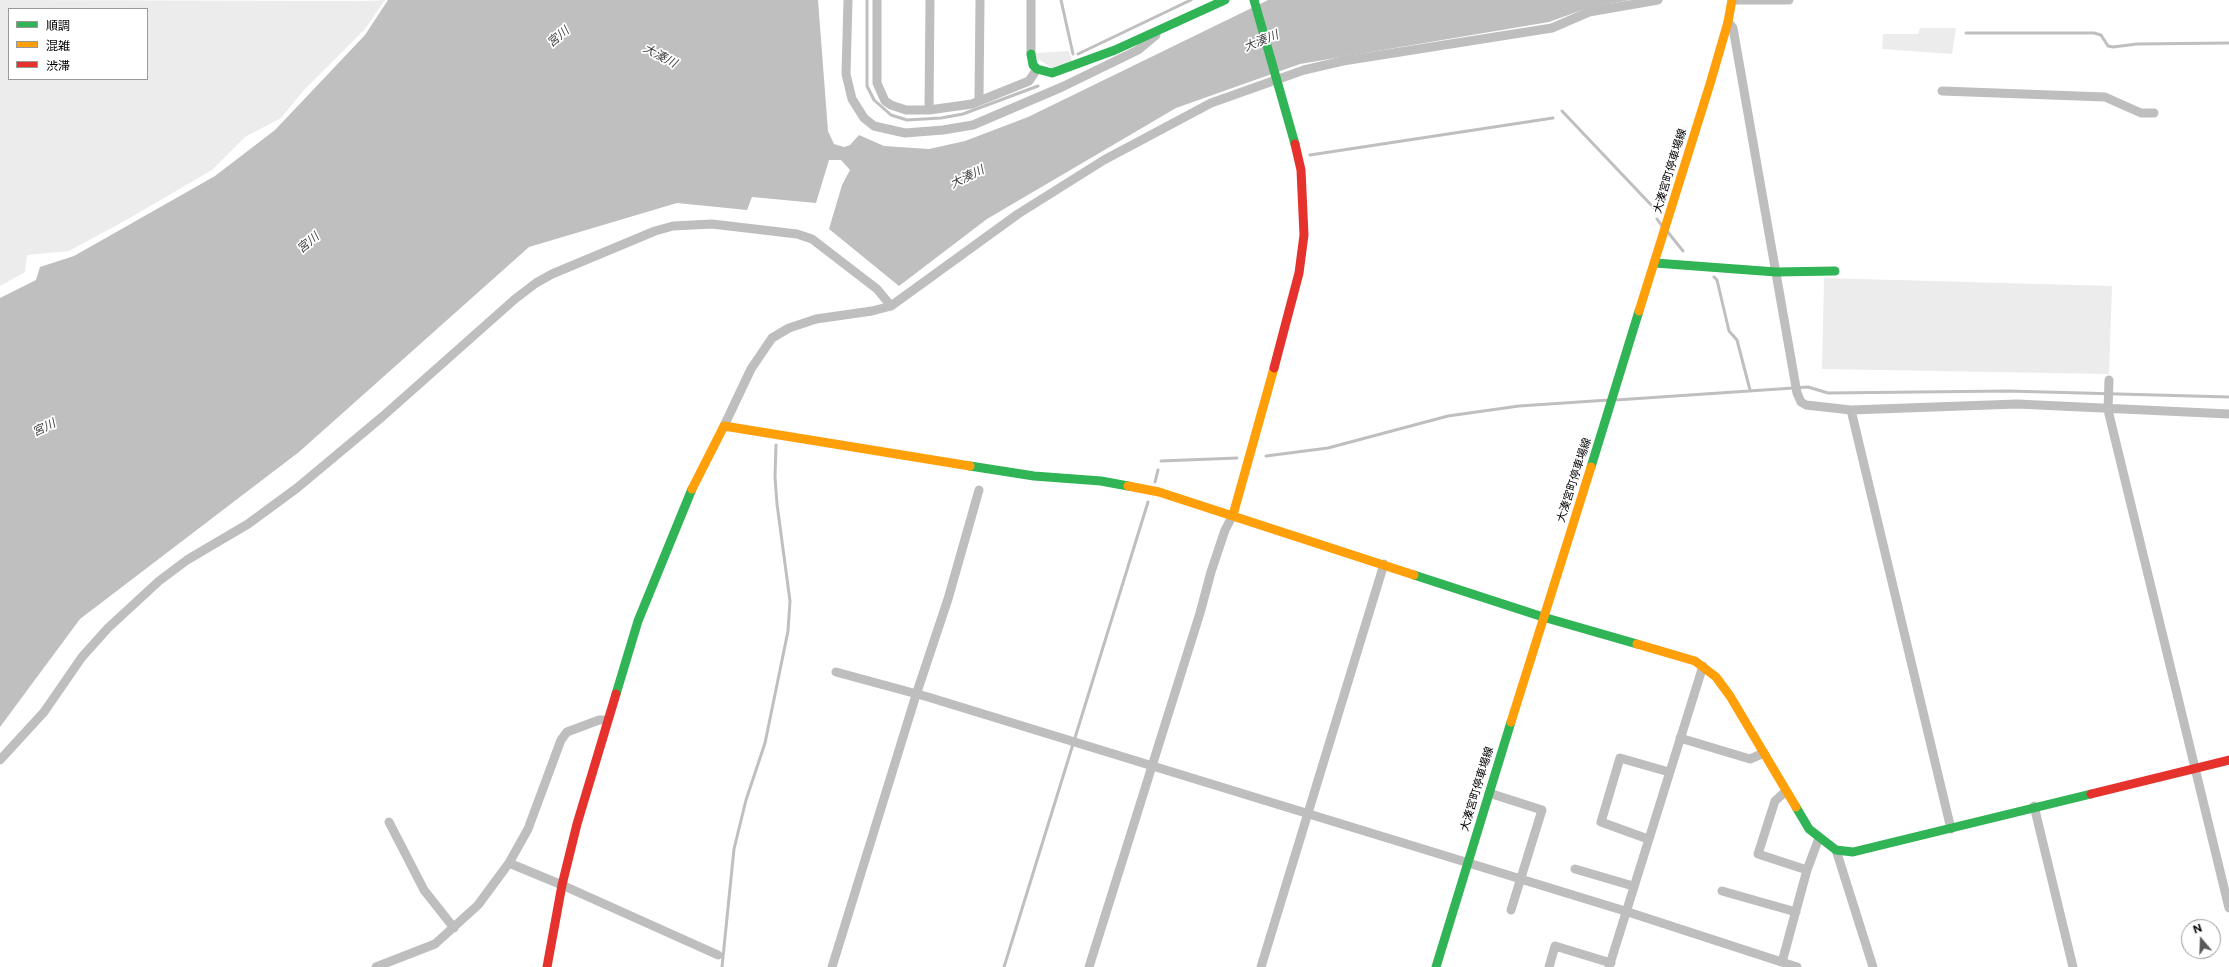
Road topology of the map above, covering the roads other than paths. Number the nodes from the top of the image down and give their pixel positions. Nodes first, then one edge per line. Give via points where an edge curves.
1 (848, 0) edge
2 (877, 0) edge
3 (930, 0) edge
4 (980, 0) edge
5 (1031, 0) edge
6 (1225, 0) edge
7 (1254, 0) edge
8 (1658, 0) edge
9 (1732, 0) edge
10 (1789, 0) edge
11 (1728, 22) junction
12 (1166, 28) junction
13 (1037, 69) junction
14 (1277, 79) junction
15 (1942, 91) dead end
16 (979, 99) junction
17 (930, 110) junction
18 (2154, 113) dead end
19 (1655, 263) junction
20 (1835, 271) dead end
21 (1776, 272) junction
22 (892, 306) junction
23 (2109, 380) dead end
24 (1851, 410) junction
25 (2108, 410) junction
26 (2229, 414) edge
27 (724, 426) junction
28 (979, 490) dead end
29 (1233, 515) junction
30 (1384, 564) junction
31 (1543, 617) junction
32 (1702, 666) junction
33 (836, 672) dead end
34 (916, 695) junction
35 (607, 720) junction
36 (1680, 738) junction
37 (1764, 753) junction
38 (0, 760) edge
39 (2229, 760) edge
40 (1152, 767) junction
41 (2194, 768) junction
42 (1669, 772) junction
43 (1786, 791) junction
44 (1489, 793) junction
45 (2034, 806) junction
46 (1309, 814) junction
47 (389, 822) dead end
48 (1951, 829) junction
49 (1648, 838) junction
50 (1819, 838) junction
51 (1836, 850) junction
52 (509, 863) junction
53 (1467, 864) junction
54 (1575, 869) dead end
55 (1807, 870) junction
56 (1519, 879) junction
57 (562, 884) junction
58 (1633, 886) junction
59 (1722, 891) dead end
60 (2229, 908) edge
61 (1511, 910) dead end
62 (1625, 911) junction
63 (1796, 912) junction
64 (454, 928) junction
65 (718, 955) dead end
66 (1782, 962) junction
67 (1610, 965) edge
68 (376, 967) edge
69 (547, 967) edge
70 (832, 967) edge
71 (1089, 967) edge
72 (1261, 967) edge
73 (1436, 967) edge
74 (1549, 967) edge
75 (1797, 967) edge
76 (1873, 967) edge
77 (2073, 967) edge

1 - 12 street via 846,74 852,99 864,118 874,126 905,133 973,125 1062,87 1138,50
2 - 17 street via 877,83 881,95 890,105 906,110
3 - 17 street
4 - 16 street
5 - 13 street via 1031,54 1033,65
6 - 12 street
7 - 14 street
8 - 14 street via 1589,12 1552,28 1343,61
9 - 10 street
9 - 11 street, 大湊宮町停車場線
11 - 19 street, 大湊宮町停車場線
11 - 21 street via 1733,28
12 - 13 street via 1052,73
13 - 16 street via 1029,81
14 - 22 street via 1210,103 1104,160 1018,214
14 - 29 street via 1301,170 1304,235 1290,313
15 - 18 street via 2105,97 2141,113
16 - 17 street via 972,104
19 - 21 street
19 - 31 street, 大湊宮町停車場線
20 - 21 street
21 - 24 street via 1800,402 1806,405
22 - 27 street via 816,319 789,328 772,338 751,369
22 - 38 street via 877,289 812,239 798,234 712,224 673,226 655,231 552,274 515,299 377,422 297,488 248,524 187,560 159,581 108,628 87,652 44,712
23 - 25 street
24 - 25 street via 2017,404
24 - 48 street
25 - 26 street
25 - 41 street
27 - 29 street via 1034,476 1130,485
27 - 35 street via 686,501 650,590
28 - 34 street via 950,592
29 - 30 street
29 - 40 street via 1225,530 1211,572
30 - 31 street
30 - 46 street
31 - 32 street via 1688,658
31 - 44 street, 大湊宮町停車場線
32 - 36 street
32 - 37 street via 1716,677 1730,696
33 - 34 street
34 - 40 street
34 - 70 street
35 - 52 street via 599,720 567,732 561,740 528,829
35 - 57 street
36 - 37 street via 1750,759
36 - 42 street
37 - 43 street
39 - 41 street
40 - 46 street
40 - 71 street
41 - 45 street
41 - 60 street
42 - 49 street
42 - 49 street via 1620,758 1601,822
43 - 50 street via 1809,829
43 - 55 street via 1775,800 1758,854
44 - 53 street, 大湊宮町停車場線
44 - 56 street via 1542,810
45 - 48 street
45 - 77 street
46 - 53 street
46 - 72 street
47 - 64 street via 424,890
48 - 51 street via 1853,852
49 - 58 street
50 - 51 street
50 - 55 street
51 - 76 street
52 - 57 street
52 - 64 street via 478,905
53 - 56 street
53 - 73 street, 大湊宮町停車場線
54 - 58 street
55 - 63 street
56 - 61 street
56 - 62 street
57 - 65 street
57 - 69 street
58 - 62 street
59 - 63 street
62 - 66 street
62 - 67 street
63 - 66 street
64 - 68 street via 435,944
66 - 75 street
67 - 74 street via 1555,946

